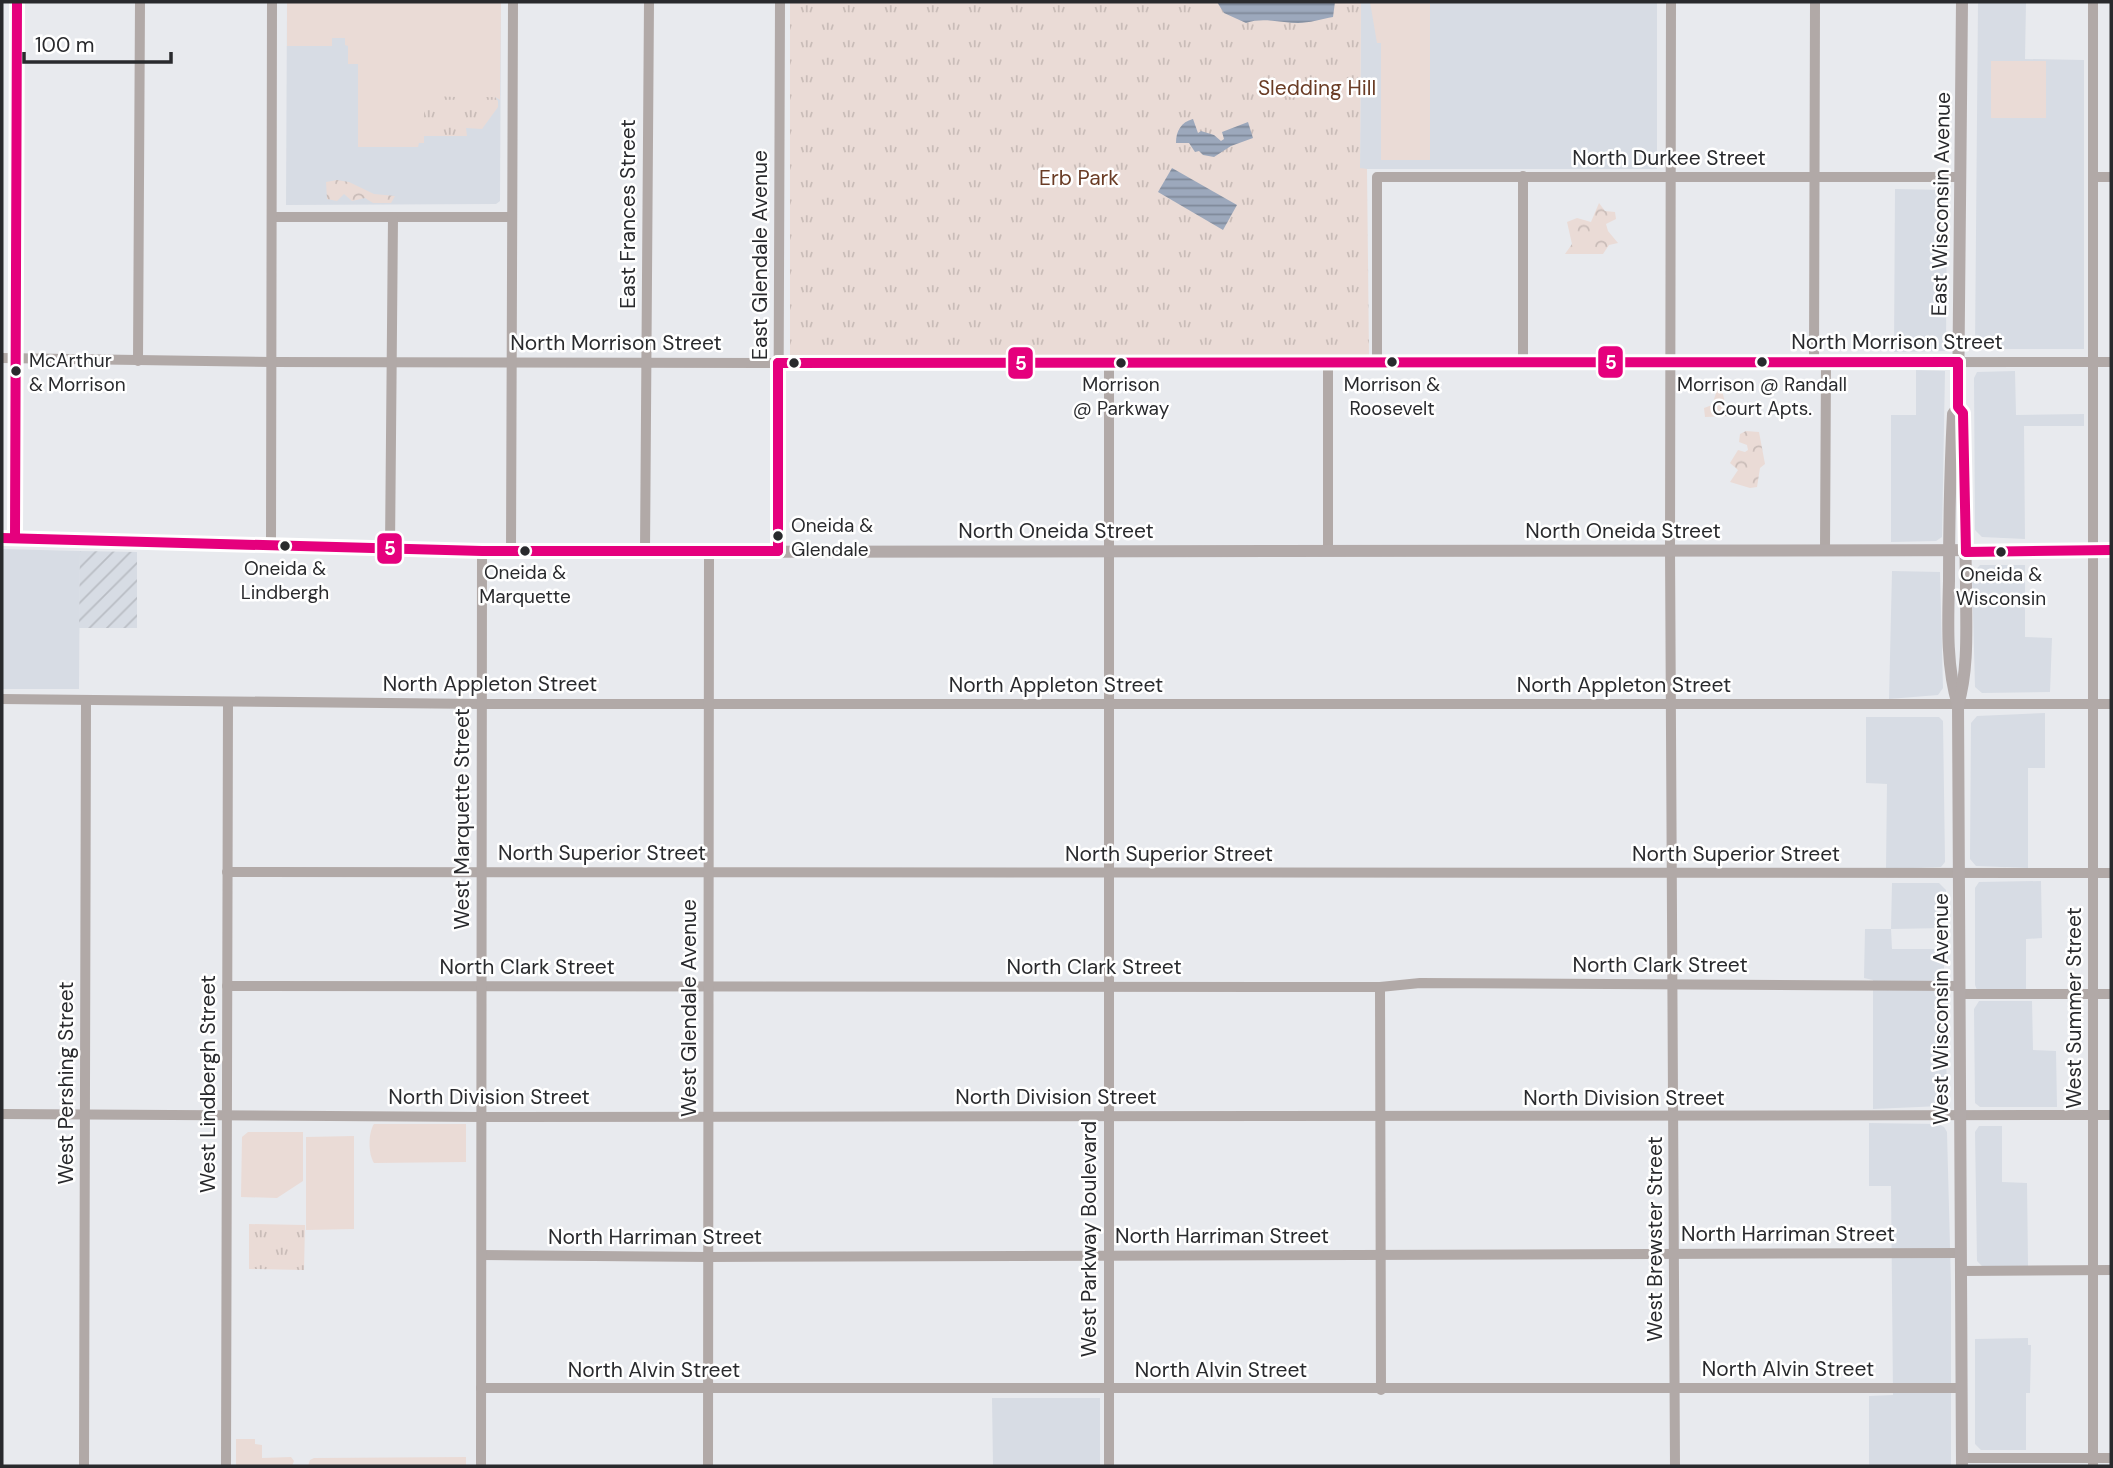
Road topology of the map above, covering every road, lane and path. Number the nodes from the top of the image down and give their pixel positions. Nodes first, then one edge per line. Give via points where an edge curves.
1 (18, 2) edge
2 (139, 2) edge
3 (272, 2) edge
4 (513, 2) edge
5 (649, 2) edge
6 (780, 2) edge
7 (1671, 2) edge
8 (1815, 2) edge
9 (1962, 2) edge
10 (2093, 2) edge
11 (1523, 176) junction
12 (1671, 177) junction
13 (1960, 177) junction
14 (2094, 177) junction
15 (2111, 177) edge
16 (1815, 178) junction
17 (272, 217) junction
18 (393, 217) junction
19 (512, 218) junction
20 (2, 358) edge
21 (15, 359) junction
22 (138, 361) junction
23 (391, 361) junction
24 (1820, 361) junction
25 (272, 362) junction
26 (512, 362) junction
27 (646, 362) junction
28 (1377, 362) junction
29 (1523, 362) junction
30 (1670, 362) junction
31 (1958, 362) junction
32 (2093, 362) junction
33 (2111, 362) edge
34 (778, 363) junction
35 (1109, 363) junction
36 (1328, 363) junction
37 (1958, 407) junction
38 (8, 538) edge
39 (271, 545) junction
40 (390, 548) junction
41 (1109, 550) junction
42 (1328, 550) junction
43 (1670, 550) junction
44 (2092, 550) junction
45 (2111, 550) edge
46 (482, 551) junction
47 (511, 551) junction
48 (709, 551) junction
49 (779, 551) junction
50 (1825, 551) junction
51 (645, 552) junction
52 (1949, 552) junction
53 (1966, 552) junction
54 (2, 699) edge
55 (86, 700) junction
56 (228, 702) junction
57 (710, 703) junction
58 (482, 704) junction
59 (1109, 704) junction
60 (1671, 704) junction
61 (2093, 704) junction
62 (2111, 704) edge
63 (1958, 705) junction
64 (227, 872) junction
65 (482, 872) junction
66 (709, 873) junction
67 (1672, 873) junction
68 (2093, 873) junction
69 (2111, 873) edge
70 (1108, 874) junction
71 (1959, 874) junction
72 (1673, 984) junction
73 (227, 986) junction
74 (482, 986) junction
75 (709, 986) junction
76 (1108, 986) junction
77 (1380, 987) junction
78 (1960, 990) junction
79 (2093, 994) junction
80 (2111, 994) edge
81 (2, 1114) edge
82 (85, 1115) junction
83 (2111, 1115) edge
84 (227, 1116) junction
85 (708, 1116) junction
86 (1108, 1116) junction
87 (1381, 1116) junction
88 (1960, 1116) junction
89 (2092, 1116) junction
90 (482, 1117) junction
91 (1674, 1117) junction
92 (1961, 1253) junction
93 (1675, 1254) junction
94 (482, 1255) junction
95 (1109, 1255) junction
96 (1381, 1256) junction
97 (708, 1257) junction
98 (1961, 1270) junction
99 (2093, 1270) junction
100 (2111, 1270) edge
101 (481, 1388) junction
102 (1675, 1388) junction
103 (1961, 1388) junction
104 (1109, 1389) junction
105 (708, 1390) junction
106 (1381, 1390) junction
107 (2111, 1458) edge
108 (1961, 1462) edge
109 (2093, 1462) edge
110 (84, 1466) edge
111 (226, 1466) edge
112 (481, 1466) edge
113 (708, 1466) edge
114 (1109, 1466) edge
115 (1675, 1466) edge

1 - 21 street
2 - 22 street
3 - 17 street
4 - 19 street
5 - 27 street, East Frances Street
6 - 34 street, East Glendale Avenue
7 - 12 street, West Brewster Street
8 - 16 street
9 - 13 main road, East Wisconsin Avenue
10 - 14 street, West Summer Street
11 - 12 street, North Durkee Street
11 - 28 street, North Durkee Street via 1377,177
11 - 29 street
12 - 16 street, North Durkee Street
12 - 30 street, West Brewster Street
13 - 16 street, North Durkee Street
13 - 31 main road, East Wisconsin Avenue
14 - 15 street
14 - 32 street, West Summer Street
16 - 24 street
17 - 18 street
17 - 25 street
18 - 19 street
18 - 23 street
19 - 26 street
20 - 21 street, North Morrison Street
21 - 22 street, North Morrison Street
21 - 38 street
22 - 25 street, North Morrison Street
23 - 25 street, North Morrison Street
23 - 26 street, North Morrison Street
23 - 40 street
24 - 30 street, North Morrison Street
24 - 31 street, North Morrison Street
24 - 50 street
25 - 39 street
26 - 27 street, North Morrison Street
26 - 47 street
27 - 34 street, North Morrison Street
27 - 51 street, East Frances Street
28 - 29 street, North Morrison Street
28 - 36 street, North Morrison Street
29 - 30 street, North Morrison Street
30 - 43 street, West Brewster Street
31 - 32 street, North Morrison Street
31 - 37 main road, East Wisconsin Avenue
32 - 33 street, North Morrison Street
32 - 44 street, West Summer Street
34 - 35 street, North Morrison Street
34 - 49 street, East Glendale Avenue
35 - 36 street, North Morrison Street
35 - 41 street, West Parkway Boulevard
36 - 42 street
37 - 52 main road, East Wisconsin Avenue via 1953,414
37 - 53 main road, East Wisconsin Avenue via 1963,413
38 - 39 main road, North Oneida Street
39 - 40 main road, North Oneida Street
40 - 46 main road, North Oneida Street
41 - 42 main road, North Oneida Street
41 - 49 main road, North Oneida Street
41 - 59 street, West Parkway Boulevard
42 - 43 main road, North Oneida Street
43 - 50 main road, North Oneida Street
43 - 60 street, West Brewster Street
44 - 45 main road, North Oneida Street
44 - 53 main road, North Oneida Street
44 - 61 street, West Summer Street
46 - 47 main road, North Oneida Street
46 - 58 street, West Marquette Street
47 - 51 main road, North Oneida Street
48 - 49 main road, North Oneida Street
48 - 51 main road, North Oneida Street
48 - 57 street, West Glendale Avenue
50 - 52 main road, North Oneida Street
52 - 53 main road, North Oneida Street
52 - 63 main road, East Wisconsin Avenue via 1953,689
53 - 63 main road, West Wisconsin Avenue via 1963,689
54 - 55 street, North Appleton Street
55 - 56 street, North Appleton Street
55 - 82 street, West Pershing Street
56 - 58 street, North Appleton Street
56 - 64 street, West Lindbergh Street
57 - 58 street, North Appleton Street
57 - 59 street, North Appleton Street
57 - 66 street, West Glendale Avenue
58 - 65 street, West Marquette Street
59 - 60 street, North Appleton Street
59 - 70 street, West Parkway Boulevard
60 - 63 street, North Appleton Street
60 - 67 street, West Brewster Street
61 - 62 street, North Appleton Street
61 - 63 street, North Appleton Street
61 - 68 street, West Summer Street
63 - 71 main road, West Wisconsin Avenue
64 - 65 street, North Superior Street
64 - 73 street, West Lindbergh Street
65 - 66 street, North Superior Street
65 - 74 street, West Marquette Street
66 - 70 street, North Superior Street
66 - 75 street, West Glendale Avenue
67 - 70 street, North Superior Street
67 - 71 street, North Superior Street
67 - 72 street, West Brewster Street
68 - 69 street, North Superior Street
68 - 71 street, North Superior Street
68 - 79 street, West Summer Street
70 - 76 street, West Parkway Boulevard
71 - 78 main road, West Wisconsin Avenue
72 - 77 street, North Clark Street via 1420,983
72 - 78 street, North Clark Street
72 - 91 street, West Brewster Street
73 - 74 street, North Clark Street
73 - 84 street, West Lindbergh Street
74 - 75 street, North Clark Street
74 - 90 street, West Marquette Street
75 - 76 street, North Clark Street
75 - 85 street, West Glendale Avenue
76 - 77 street, North Clark Street
76 - 86 street, West Parkway Boulevard
77 - 87 street
78 - 79 street, North Clark Street
78 - 88 main road, West Wisconsin Avenue
79 - 80 street, North Clark Street
79 - 89 street, West Summer Street
81 - 82 street, North Division Street
82 - 84 street, North Division Street
82 - 110 street, West Pershing Street
83 - 89 street, North Division Street
84 - 90 street, North Division Street
84 - 111 street, West Lindbergh Street
85 - 86 street, North Division Street
85 - 90 street, North Division Street
85 - 97 street, West Glendale Avenue
86 - 87 street, North Division Street
86 - 95 street, West Parkway Boulevard
87 - 91 street, North Division Street
87 - 96 street
88 - 89 street, North Division Street
88 - 91 street, North Division Street
88 - 92 main road, West Wisconsin Avenue
89 - 99 street, West Summer Street
90 - 94 street, West Marquette Street
91 - 93 street, West Brewster Street
92 - 93 street, North Harriman Street
92 - 98 main road, West Wisconsin Avenue
93 - 96 street, North Harriman Street
93 - 102 street, West Brewster Street
94 - 97 street, North Harriman Street
94 - 101 street, West Marquette Street
95 - 96 street, North Harriman Street
95 - 97 street, North Harriman Street
95 - 104 street, West Parkway Boulevard
96 - 106 street
97 - 105 street, West Glendale Avenue
98 - 99 street
98 - 103 main road, West Wisconsin Avenue
99 - 100 street
99 - 109 street, West Summer Street
101 - 105 street, North Alvin Street
101 - 112 street, West Marquette Street
102 - 103 street, North Alvin Street
102 - 106 street, North Alvin Street
102 - 115 street, West Brewster Street
103 - 108 main road, West Wisconsin Avenue
104 - 105 street, North Alvin Street
104 - 106 street, North Alvin Street
104 - 114 street, West Parkway Boulevard
105 - 113 street, West Glendale Avenue
107 - 109 street
108 - 109 street

